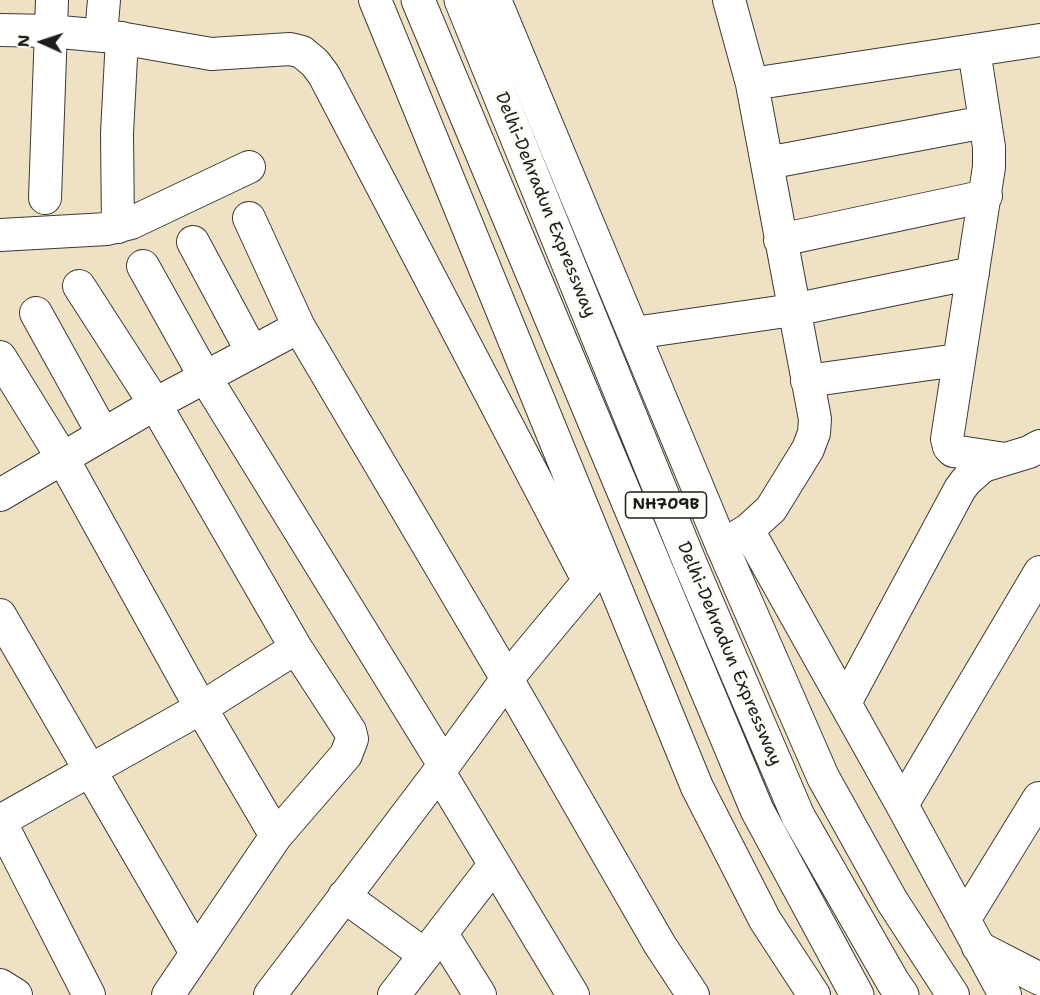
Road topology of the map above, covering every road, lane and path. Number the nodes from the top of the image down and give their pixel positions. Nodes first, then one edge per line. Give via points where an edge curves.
1 (52, 0) edge
2 (104, 0) edge
3 (375, 0) edge
4 (418, 0) edge
5 (461, 0) edge
6 (495, 0) edge
7 (729, 0) edge
8 (0, 30) edge
9 (50, 31) junction
10 (112, 37) junction
11 (1040, 40) edge
12 (974, 50) junction
13 (752, 84) junction
14 (985, 122) junction
15 (767, 163) junction
16 (249, 167) dead end
17 (986, 196) junction
18 (45, 198) dead end
19 (249, 218) dead end
20 (118, 227) junction
21 (0, 236) edge
22 (780, 240) junction
23 (193, 242) dead end
24 (143, 266) dead end
25 (973, 273) junction
26 (79, 286) dead end
27 (793, 310) junction
28 (36, 313) dead end
29 (299, 327) junction
30 (634, 333) junction
31 (252, 352) junction
32 (0, 357) edge
33 (958, 360) junction
34 (206, 377) junction
35 (807, 381) junction
36 (155, 404) junction
37 (103, 434) junction
38 (1040, 446) edge
39 (63, 459) junction
40 (1005, 459) junction
41 (0, 495) edge
42 (735, 538) junction
43 (596, 571) junction
44 (1040, 572) edge
45 (0, 615) edge
46 (296, 648) junction
47 (507, 679) junction
48 (845, 703) junction
49 (201, 708) junction
50 (442, 769) junction
51 (89, 770) junction
52 (1039, 798) edge
53 (902, 805) junction
54 (276, 836) junction
55 (495, 865) junction
56 (344, 896) junction
57 (971, 933) junction
58 (433, 945) junction
59 (196, 953) junction
60 (1037, 970) edge
61 (0, 985) edge
62 (16, 995) edge
63 (89, 995) edge
64 (168, 995) edge
65 (270, 995) edge
66 (394, 995) edge
67 (480, 995) edge
68 (573, 995) edge
69 (693, 995) edge
70 (814, 995) edge
71 (857, 995) edge
72 (902, 995) edge
73 (952, 995) edge
74 (1005, 995) edge

1 - 9 street
2 - 10 street
3 - 43 street
4 - 71 highway, Delhi-Dehradun Expressway / NH709B via 757,810
5 - 72 highway, Delhi-Dehradun Expressway / NH709B via 690,563 798,816
6 - 30 street
7 - 13 street
8 - 9 street
9 - 10 street
9 - 18 street
10 - 20 street
10 - 43 street via 211,54 290,49 302,52 315,63
11 - 12 street
12 - 13 street
12 - 14 street
13 - 15 street
14 - 15 street
14 - 17 street via 989,167
15 - 22 street
16 - 20 street
17 - 22 street
17 - 25 street
19 - 29 street
20 - 21 street
22 - 27 street
23 - 31 street
24 - 34 street
25 - 27 street
25 - 33 street
26 - 36 street
27 - 30 street
27 - 35 street
28 - 37 street
29 - 31 street
29 - 47 street
30 - 42 street
31 - 34 street
32 - 39 street
33 - 35 street
33 - 40 street via 948,427 949,447 963,454
34 - 36 street
34 - 50 street
35 - 42 street via 815,419 808,449 771,509
36 - 37 street
36 - 46 street
37 - 39 street
38 - 40 street
39 - 41 street
39 - 49 street
40 - 48 street via 983,465 960,489
42 - 48 street
42 - 73 street via 824,777 892,901
43 - 47 street
43 - 70 street via 765,920
44 - 53 street
45 - 51 street
46 - 49 street
46 - 54 street via 352,739 346,755
47 - 50 street
47 - 69 street via 660,945
48 - 53 street
49 - 51 street
49 - 54 street
50 - 55 street
50 - 56 street
51 - 59 street
51 - 63 street via 0,820
52 - 57 street
53 - 57 street
54 - 59 street
55 - 58 street
55 - 68 street
56 - 58 street
56 - 65 street
57 - 60 street
57 - 74 street
58 - 66 street
58 - 67 street
59 - 64 street
61 - 62 street

